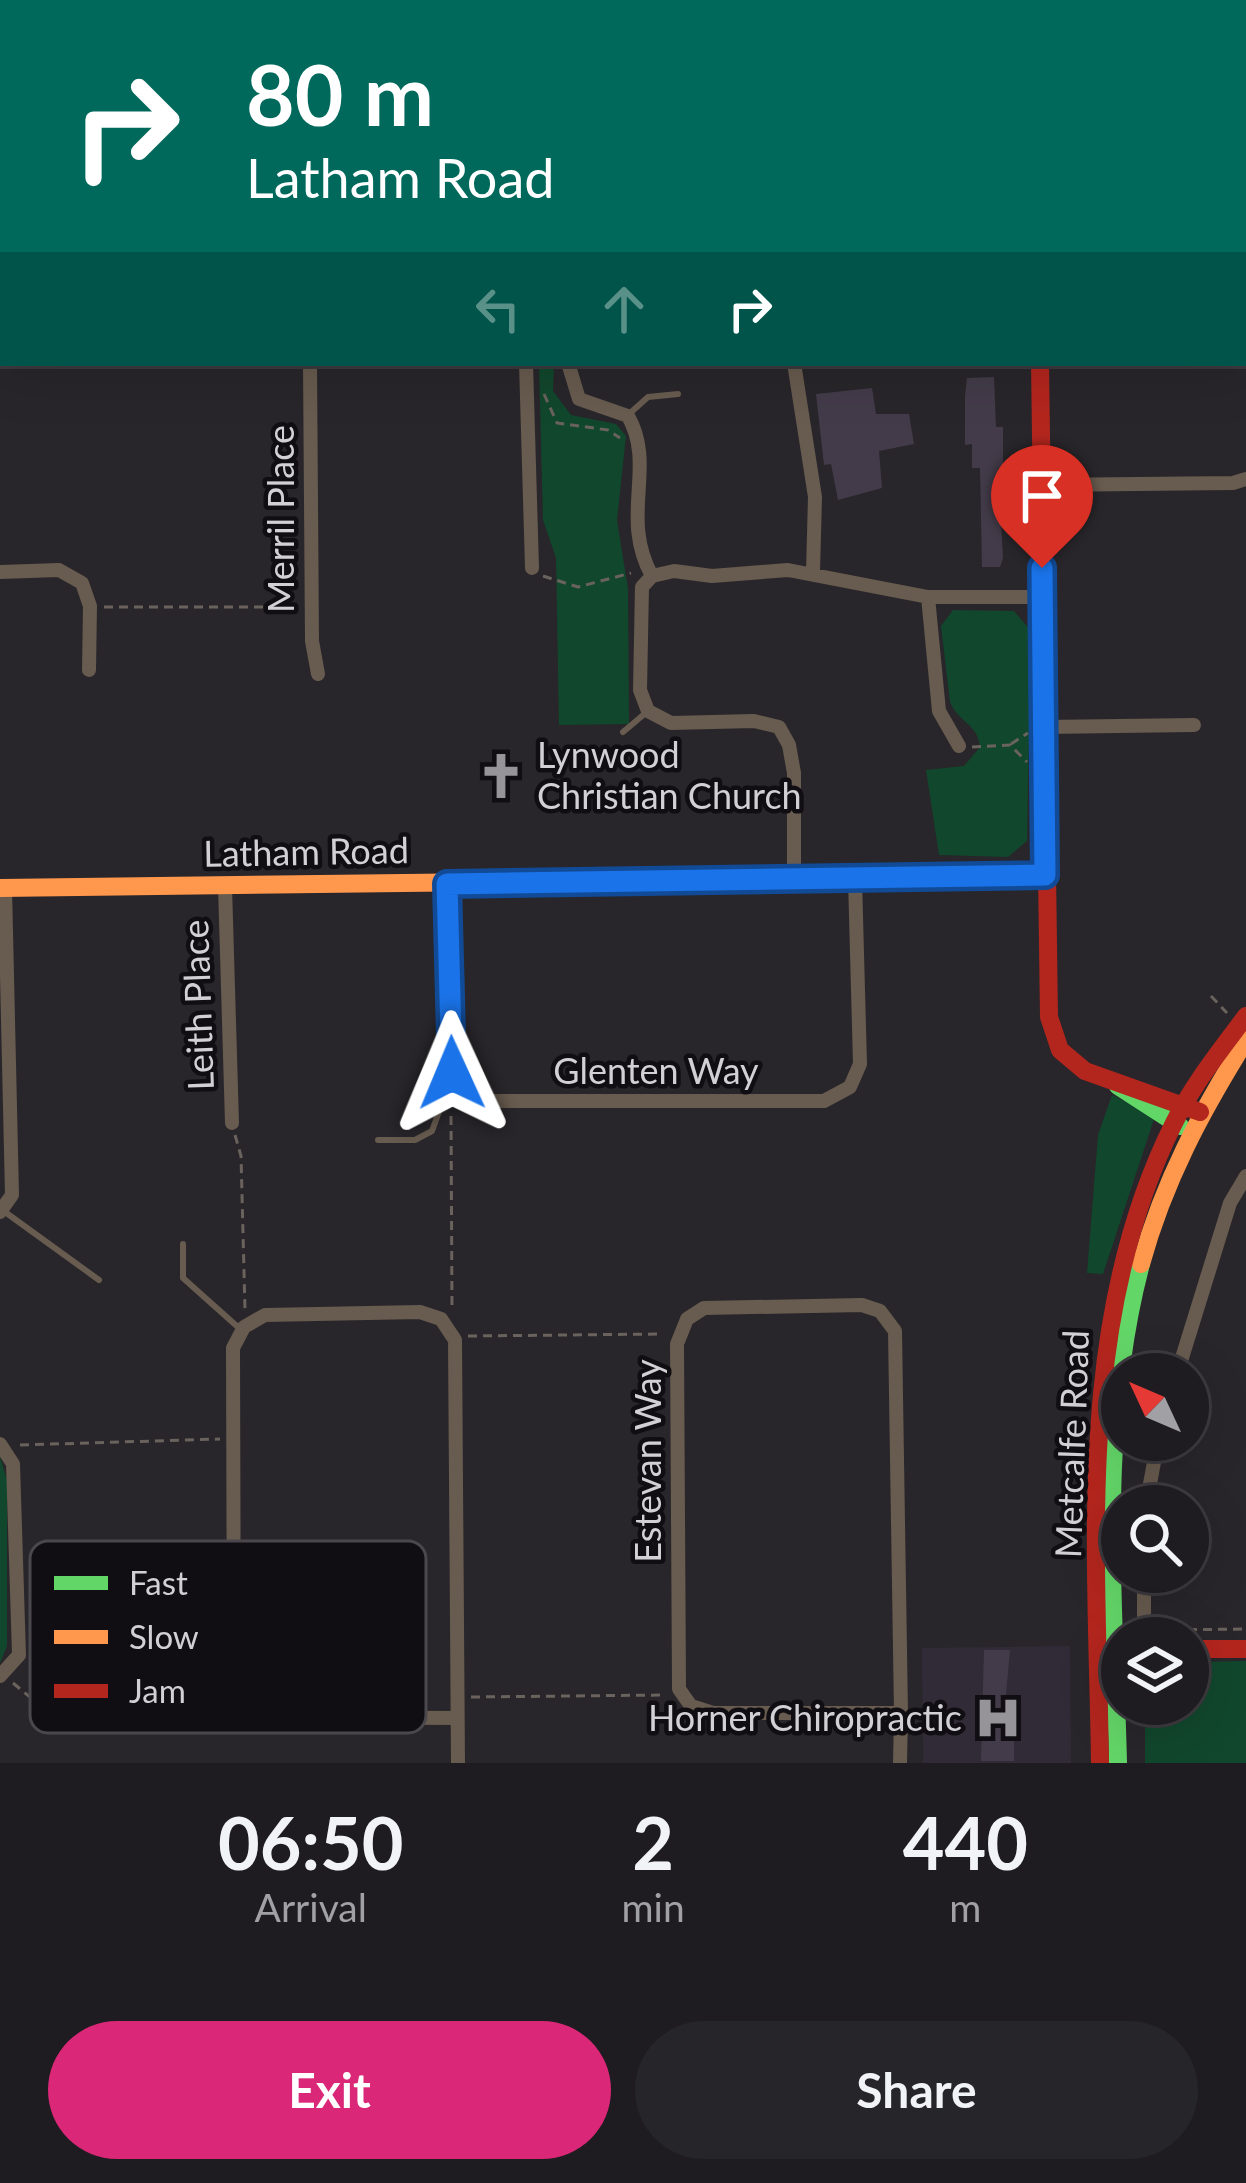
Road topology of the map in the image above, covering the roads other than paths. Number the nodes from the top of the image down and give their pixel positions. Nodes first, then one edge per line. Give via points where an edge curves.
1 (310, 366) edge
2 (569, 366) edge
3 (794, 366) edge
4 (1040, 366) edge
5 (528, 367) edge
6 (678, 394) dead end
7 (628, 416) junction
8 (1246, 478) edge
9 (1041, 485) junction
10 (532, 568) road end
11 (0, 572) edge
12 (813, 572) junction
13 (652, 577) junction
14 (928, 597) junction
15 (1042, 597) junction
16 (89, 670) dead end
17 (318, 674) dead end
18 (648, 711) junction
19 (1194, 725) dead end
20 (1043, 727) junction
21 (623, 732) dead end
22 (958, 746) road end
23 (1045, 875) junction
24 (855, 879) junction
25 (794, 880) junction
26 (447, 884) junction
27 (225, 886) junction
28 (2, 888) edge
29 (1246, 1016) edge
30 (1246, 1040) edge
31 (460, 1090) junction
32 (5, 1101) edge
33 (1187, 1118) junction
34 (232, 1123) road end
35 (378, 1140) dead end
36 (1246, 1176) edge
37 (1, 1211) edge
38 (183, 1244) dead end
39 (99, 1280) dead end
40 (247, 1326) junction
41 (1184, 1353) edge
42 (4, 1448) edge
43 (235, 1541) edge
44 (1111, 1617) edge
45 (1209, 1649) edge
46 (1246, 1649) edge
47 (2, 1674) edge
48 (901, 1713) junction
49 (426, 1718) edge
50 (457, 1718) junction
51 (1104, 1725) edge
52 (1116, 1725) edge
53 (458, 1763) edge
54 (900, 1763) edge
55 (1100, 1763) edge
56 (1118, 1763) edge

1 - 17 street, Merril Place
2 - 7 street via 579,399
3 - 12 street via 814,497
4 - 9 street
5 - 10 street
6 - 7 lane via 648,397
7 - 13 street via 640,460 638,549
8 - 9 street
9 - 15 street
11 - 16 street via 59,570 82,583 90,607
12 - 13 street
12 - 14 street
13 - 18 street via 639,604 640,690
14 - 15 street
14 - 22 street via 939,711
15 - 20 street
18 - 21 lane
18 - 25 street via 671,723 779,727 794,773
19 - 20 street
20 - 23 street
23 - 24 street, Latham Road
23 - 33 street via 1049,1016 1060,1050 1085,1071
24 - 25 street, Latham Road
24 - 31 street, Glenten Way via 860,1064 850,1087 824,1101 479,1101
25 - 26 street, Latham Road
26 - 27 street, Latham Road
26 - 31 street via 452,1073
27 - 28 street, Latham Road
27 - 34 street, Leith Place
28 - 32 street
29 - 33 street, Metcalfe Road
30 - 33 street, Metcalfe Road
31 - 35 lane via 441,1106 432,1131 416,1140
32 - 37 street via 12,1196
33 - 44 street, Metcalfe Road via 1124,1252 1108,1322 1099,1394
36 - 41 street via 1230,1203
37 - 39 lane
38 - 40 lane via 183,1278
40 - 43 street via 233,1348
40 - 50 street via 265,1315 420,1312 441,1319 455,1340
42 - 47 street via 13,1464 19,1655
45 - 46 street
48 - 48 street, Estevan Way via 896,1331 880,1311 862,1305 704,1309 679,1334 680,1691 691,1706 713,1713
48 - 54 street, Estevan Way
49 - 50 street
50 - 53 street
51 - 55 street, Metcalfe Road
52 - 56 street, Metcalfe Road

